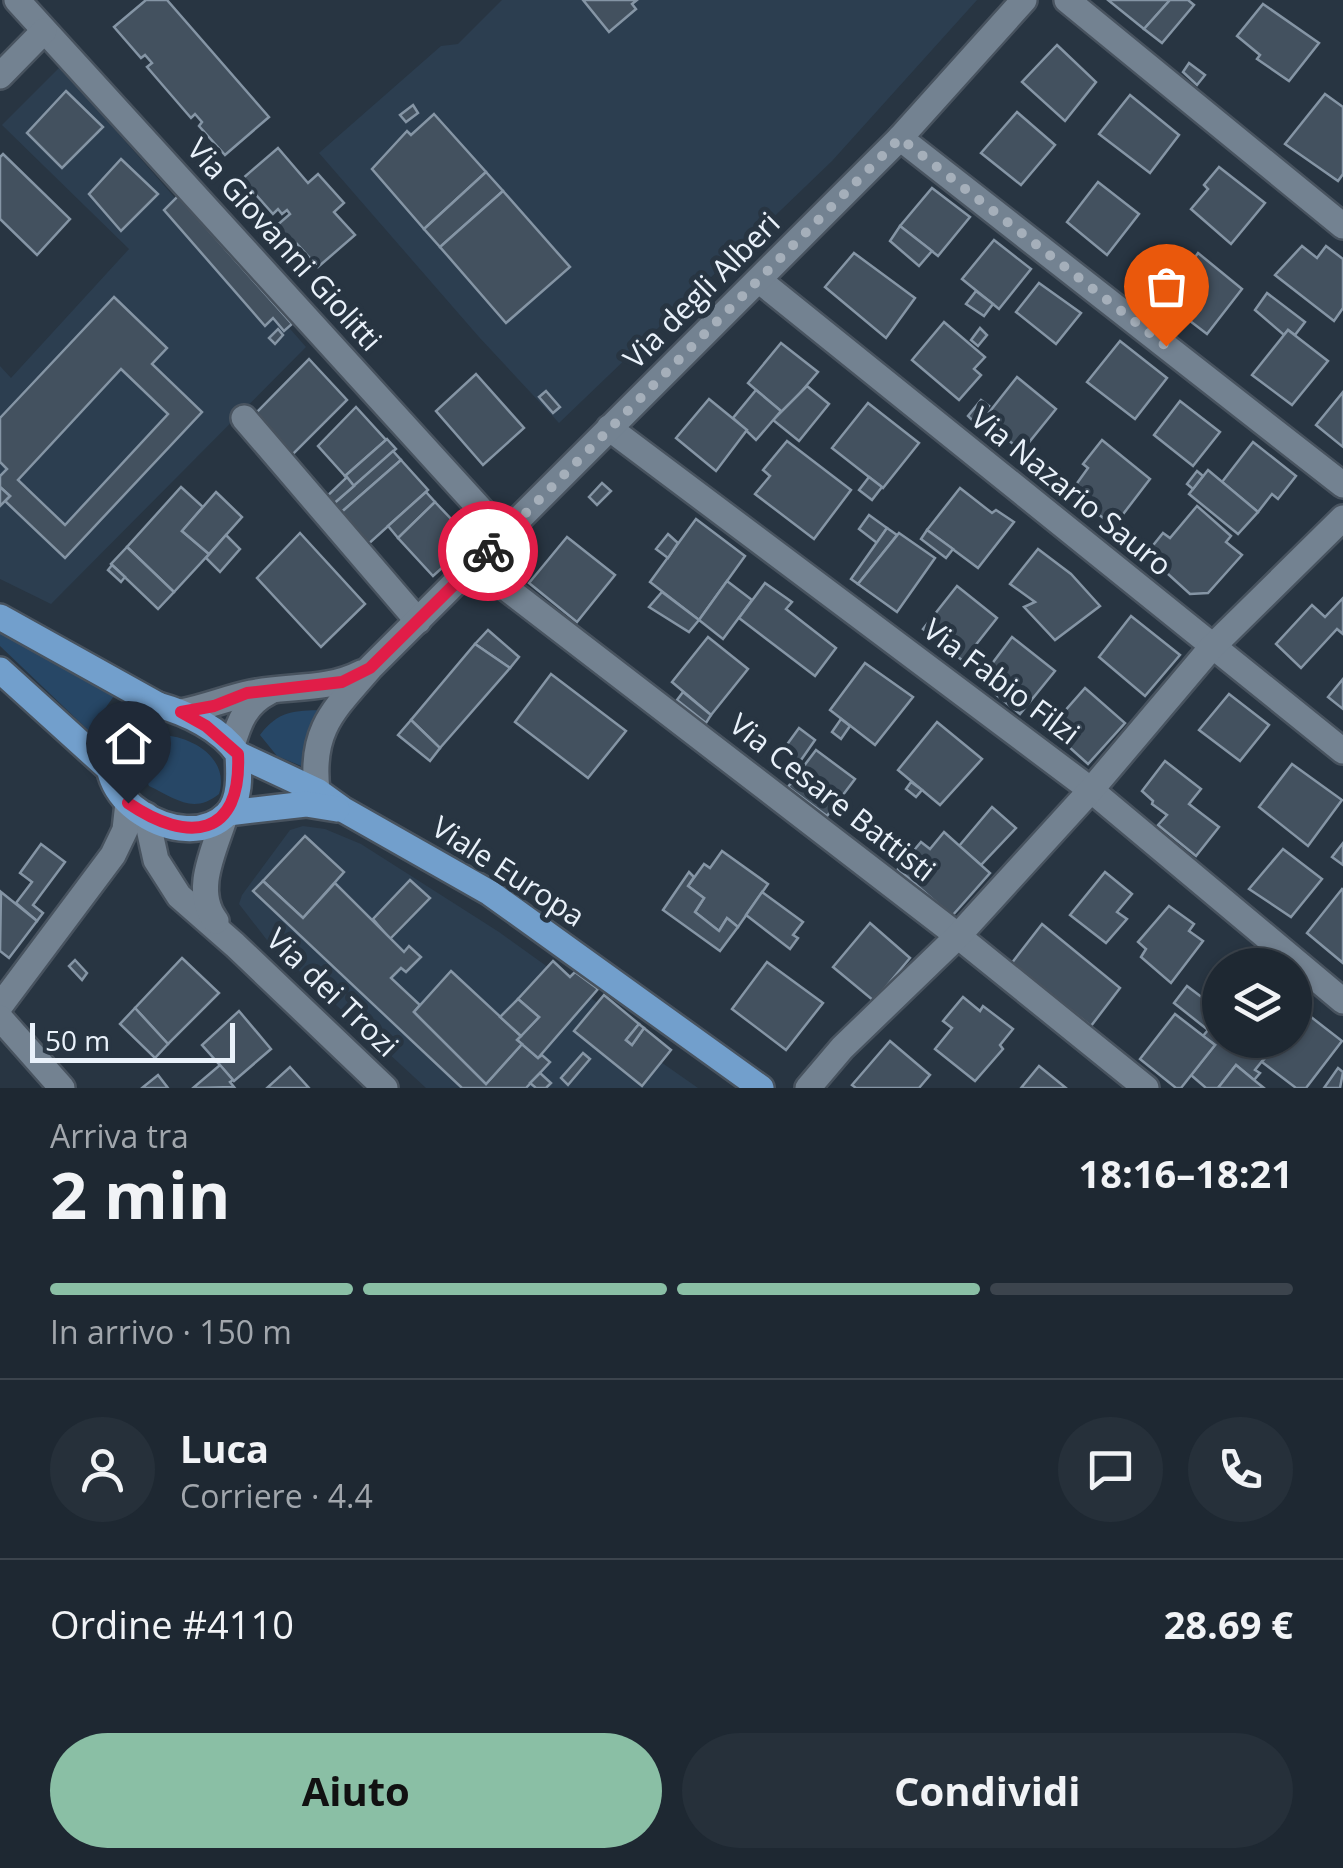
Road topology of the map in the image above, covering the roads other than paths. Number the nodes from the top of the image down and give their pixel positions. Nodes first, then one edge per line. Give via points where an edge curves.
1 (18, 0) edge
2 (1024, 0) edge
3 (1067, 0) edge
4 (44, 30) junction
5 (0, 76) edge
6 (900, 138) junction
7 (1343, 226) edge
8 (760, 280) junction
9 (244, 418) dead end
10 (608, 428) junction
11 (1343, 485) edge
12 (1343, 518) edge
13 (503, 534) junction
14 (475, 564) junction
15 (0, 617) edge
16 (418, 621) junction
17 (1212, 648) junction
18 (370, 668) junction
19 (0, 670) edge
20 (274, 690) junction
21 (170, 709) junction
22 (235, 750) junction
23 (1343, 751) edge
24 (108, 768) junction
25 (1091, 790) junction
26 (317, 791) junction
27 (137, 809) junction
28 (342, 810) junction
29 (226, 814) junction
30 (958, 936) junction
31 (235, 945) junction
32 (634, 997) junction
33 (1343, 1001) edge
34 (0, 1006) edge
35 (0, 1018) edge
36 (62, 1088) edge
37 (384, 1088) edge
38 (760, 1088) edge
39 (774, 1088) edge
40 (808, 1088) edge
41 (1146, 1088) edge

1 - 4 street, Via Giovanni Giolitti
2 - 6 street, Via degli Alberi
3 - 7 street
4 - 5 street
4 - 13 street, Via Giovanni Giolitti
6 - 8 street, Via degli Alberi
6 - 11 street
8 - 10 street, Via degli Alberi
8 - 17 street, Via Nazario Sauro
9 - 16 street
10 - 13 street, Via degli Alberi
10 - 25 street, Via Fabio Filzi
12 - 17 street
13 - 14 street, Via degli Alberi
14 - 16 street, Via degli Alberi
14 - 30 street, Via Cesare Battisti
15 - 21 main road, Viale Europa
16 - 18 street, Via degli Alberi
17 - 23 street, Via Nazario Sauro
17 - 25 street
18 - 20 street, Via degli Alberi via 342,682
18 - 26 street, Via degli Alberi via 320,734
19 - 24 main road
20 - 21 street, Via degli Alberi
20 - 22 street via 244,712
21 - 22 main road, Viale Europa
21 - 24 main road via 134,713 110,746
22 - 26 main road, Viale Europa
22 - 29 main road via 237,793
24 - 27 main road
25 - 30 street
25 - 33 street, Via Fabio Filzi
26 - 28 main road, Viale Europa
27 - 29 main road, Viale Europa via 188,828
27 - 31 street, Via dei Trozi via 156,860 179,896
27 - 34 street via 113,854
28 - 29 main road, Viale Europa via 306,804
28 - 32 main road, Viale Europa via 490,893
29 - 31 street, Via dei Trozi via 204,896
30 - 40 street
30 - 41 street, Via Cesare Battisti
31 - 37 street, Via dei Trozi
32 - 38 main road, Viale Europa
32 - 39 main road, Viale Europa
35 - 36 street

